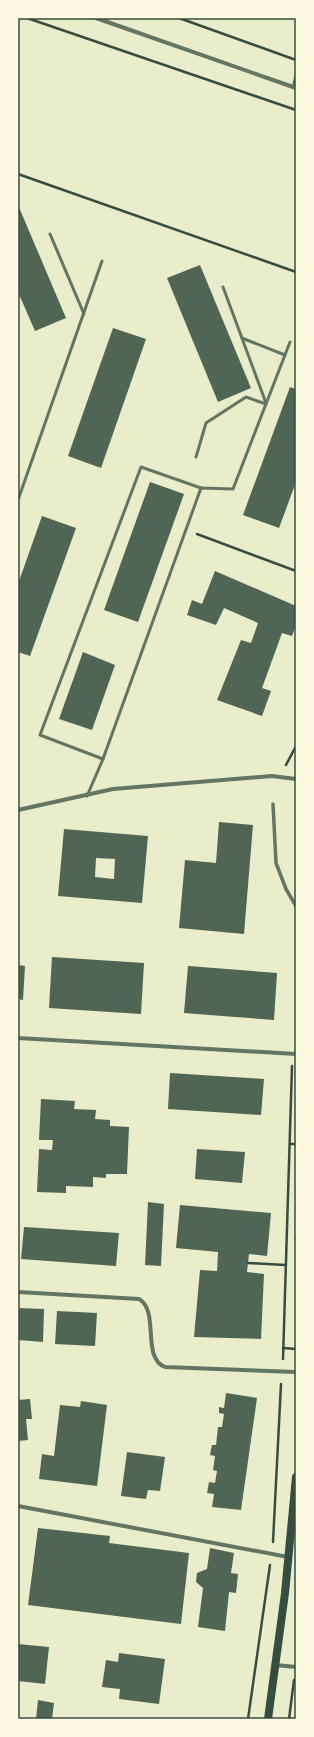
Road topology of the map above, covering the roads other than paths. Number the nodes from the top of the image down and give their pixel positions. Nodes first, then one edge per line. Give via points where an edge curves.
1 (96, 18) edge
2 (296, 76) edge
3 (294, 87) edge
4 (50, 234) dead end
5 (102, 261) dead end
6 (223, 287) dead end
7 (84, 314) junction
8 (242, 338) junction
9 (290, 342) dead end
10 (285, 356) junction
11 (266, 404) junction
12 (196, 457) dead end
13 (201, 488) junction
14 (18, 500) edge
15 (103, 759) junction
16 (296, 779) edge
17 (87, 796) junction
18 (273, 804) dead end
19 (18, 810) edge
20 (296, 906) edge
21 (18, 1038) edge
22 (294, 1054) edge
23 (18, 1292) edge
24 (296, 1372) edge
25 (296, 1477) edge
26 (295, 1499) edge
27 (18, 1506) edge
28 (288, 1557) junction
29 (275, 1664) junction
30 (296, 1667) edge
31 (268, 1719) edge

1 - 3 street
2 - 3 lane
4 - 7 lane
5 - 7 lane
6 - 8 lane
7 - 14 lane
8 - 10 lane
8 - 11 lane
9 - 10 lane
10 - 11 lane
11 - 12 lane via 246,397 206,423
11 - 13 lane via 233,489
13 - 15 lane
13 - 15 lane via 141,467 40,735
15 - 17 lane
16 - 17 street via 272,776 113,789
17 - 19 street
18 - 20 street via 276,863
21 - 22 street
23 - 24 street via 139,1299 148,1310 154,1356 166,1367
25 - 26 main road
26 - 28 main road
27 - 28 street
28 - 29 main road
29 - 30 street
29 - 31 main road

